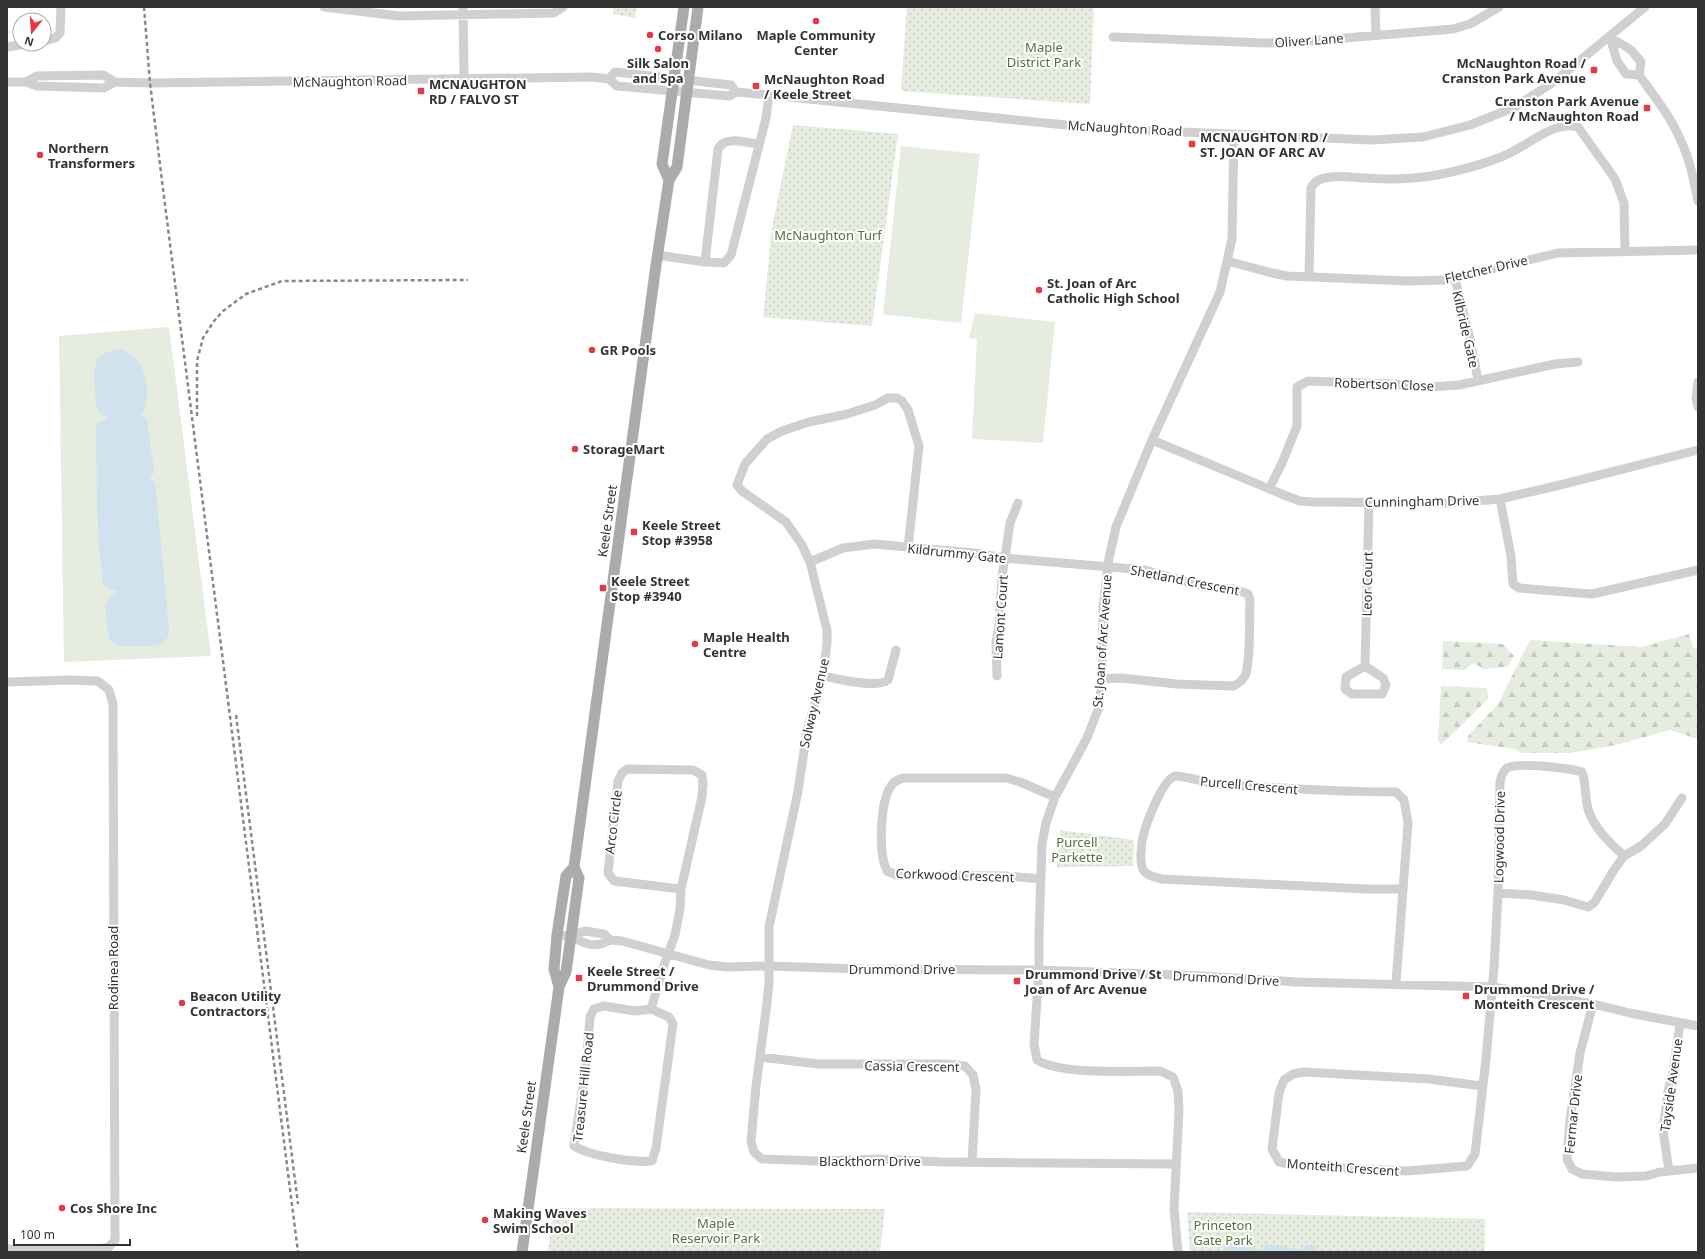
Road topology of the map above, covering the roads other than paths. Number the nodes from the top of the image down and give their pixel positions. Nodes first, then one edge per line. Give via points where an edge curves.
1 (61, 7) edge
2 (324, 7) edge
3 (562, 7) edge
4 (684, 7) edge
5 (698, 7) edge
6 (1375, 7) edge
7 (1499, 7) edge
8 (1645, 7) edge
9 (463, 11) edge
10 (1376, 35) junction
11 (1113, 37) dead end
12 (1610, 37) junction
13 (52, 39) edge
14 (1639, 75) junction
15 (674, 78) junction
16 (464, 79) junction
17 (609, 79) junction
18 (688, 80) junction
19 (7, 82) edge
20 (672, 90) junction
21 (686, 92) junction
22 (736, 92) junction
23 (769, 95) junction
24 (1234, 134) junction
25 (759, 144) junction
26 (669, 180) junction
27 (1698, 201) edge
28 (1698, 250) edge
29 (1624, 251) junction
30 (657, 255) junction
31 (1227, 261) junction
32 (705, 262) junction
33 (1309, 276) junction
34 (1455, 278) junction
35 (1578, 362) dead end
36 (1478, 380) junction
37 (1698, 382) edge
38 (1698, 407) edge
39 (1152, 440) junction
40 (1698, 450) edge
41 (1269, 489) junction
42 (1500, 499) junction
43 (1369, 502) junction
44 (1018, 503) dead end
45 (908, 548) junction
46 (1005, 558) junction
47 (810, 562) junction
48 (1108, 566) junction
49 (1698, 570) edge
50 (896, 650) dead end
51 (1365, 666) dead end
52 (822, 676) junction
53 (997, 676) dead end
54 (1102, 679) junction
55 (7, 682) edge
56 (1055, 797) junction
57 (1682, 798) dead end
58 (1624, 856) junction
59 (574, 867) junction
60 (1041, 879) junction
61 (681, 889) junction
62 (1402, 889) junction
63 (1498, 894) junction
64 (558, 935) junction
65 (570, 936) junction
66 (668, 953) junction
67 (768, 966) junction
68 (1039, 970) junction
69 (1396, 983) junction
70 (559, 986) junction
71 (1492, 987) junction
72 (1593, 1004) junction
73 (651, 1009) junction
74 (1680, 1023) junction
75 (1698, 1026) edge
76 (760, 1056) junction
77 (1482, 1086) junction
78 (972, 1162) junction
79 (1176, 1164) junction
80 (1698, 1168) edge
81 (1669, 1171) junction
82 (7, 1249) edge
83 (522, 1252) edge
84 (1178, 1252) edge

1 - 13 street via 62,26 60,33
2 - 9 street via 399,16
3 - 9 street via 554,13
4 - 15 main road, Keele Street
5 - 18 main road, Keele Street
6 - 10 street
7 - 10 street, Oliver Lane via 1470,24 1453,29
8 - 12 street, McNaughton Road
9 - 16 street
10 - 11 street, Oliver Lane via 1265,43
12 - 14 street via 1632,50 1641,62
12 - 14 street via 1617,61 1626,74
12 - 24 street, McNaughton Road via 1541,91 1515,107 1470,125 1423,137 1372,140
14 - 27 street via 1681,140
15 - 17 street, McNaughton Road via 615,72
15 - 18 street, McNaughton Road
15 - 20 main road, Keele Street
16 - 17 street, McNaughton Road
16 - 19 street, McNaughton Road via 166,83 115,82 103,75 37,76 26,82
17 - 20 street, McNaughton Road via 617,86
18 - 21 main road, Keele Street
18 - 22 street, McNaughton Road via 731,85
20 - 21 street, McNaughton Road
20 - 26 main road, Keele Street via 662,164
21 - 22 street, McNaughton Road via 728,96
21 - 26 main road, Keele Street via 677,167
22 - 23 street, McNaughton Road
23 - 24 street, McNaughton Road via 1106,129
23 - 25 street
24 - 31 street, St. Joan of Arc Avenue via 1232,239
25 - 32 street via 731,255 724,263
25 - 32 street via 727,141 718,147
26 - 30 main road, Keele Street
28 - 29 street, Fletcher Drive
29 - 33 street via 1624,203 1615,179 1578,128 1565,125 1501,157 1458,171 1412,178 1332,176 1320,179 1311,188
29 - 34 street, Fletcher Drive via 1558,253
30 - 32 street
30 - 59 main road, Keele Street
31 - 33 street, Fletcher Drive via 1272,273
31 - 39 street, St. Joan of Arc Avenue via 1220,292
33 - 34 street, Fletcher Drive via 1409,281
34 - 36 street, Kilbride Gate
35 - 36 street, Robertson Close via 1555,364
36 - 41 street, Robertson Close via 1459,385 1430,387 1308,381 1303,383 1297,387 1295,430
37 - 38 street
39 - 41 street, Cunningham Drive
39 - 48 street, St. Joan of Arc Avenue via 1116,527
40 - 42 street, Cunningham Drive
41 - 43 street, Cunningham Drive via 1300,501
42 - 43 street, Cunningham Drive via 1449,503
42 - 49 street via 1511,556 1513,584 1519,588 1592,594
43 - 51 street, Leor Court
44 - 46 street, Lamont Court via 1010,523
45 - 46 street, Kildrummy Gate
45 - 47 street, Kildrummy Gate via 874,544 856,545
45 - 47 street, Solway Avenue via 919,446 908,410 902,400 892,397 847,414 782,431 767,439 745,464 737,484 742,491 786,522
46 - 48 street, Kildrummy Gate
46 - 53 street, Lamont Court via 996,643
47 - 52 street, Solway Avenue via 826,630 827,643
48 - 54 street, St. Joan of Arc Avenue via 1103,607
48 - 54 street, Shetland Crescent via 1145,570 1202,586 1234,589 1248,594 1250,600 1247,665 1244,677 1233,686 1121,678
50 - 52 street via 888,680 884,684
52 - 67 street, Solway Avenue via 807,731 798,791 769,927
54 - 56 street, St. Joan of Arc Avenue via 1095,720
55 - 82 street, Rodinea Road via 98,681 109,690 113,704 116,1184 115,1240 109,1247 95,1250
56 - 60 street, St. Joan of Arc Avenue via 1042,844
56 - 60 street, Corkwood Crescent via 1006,778 904,778 896,780 890,786 882,823 881,851 884,866 887,871 897,875 1006,876
57 - 58 street via 1665,824 1641,846
58 - 63 street via 1594,903 1588,907 1532,895
58 - 63 street, Logwood Drive via 1604,836 1588,812 1582,772 1561,767 1508,768 1500,782
59 - 64 main road, Keele Street via 566,876
59 - 65 main road, Keele Street via 579,878
60 - 68 street, St. Joan of Arc Avenue
61 - 61 street, Arco Circle via 702,797 702,775 693,770 627,769 618,781 608,873 614,881
61 - 66 street, Arco Circle via 675,935
62 - 62 street, Purcell Crescent via 1408,822 1404,800 1396,792 1232,786 1176,776 1168,781 1156,802 1142,838 1141,861 1144,872 1162,879
62 - 69 street, Purcell Crescent
63 - 71 street, Logwood Drive
64 - 65 street, Drummond Drive
64 - 70 main road, Keele Street via 554,969
65 - 66 street, Drummond Drive via 583,943 601,945 610,940 622,941
65 - 70 main road, Keele Street via 566,972
66 - 67 street, Drummond Drive via 715,966
66 - 73 street
67 - 68 street, Drummond Drive via 862,970
67 - 76 street, Blackthorn Drive via 768,990
68 - 69 street, Drummond Drive via 1296,982
68 - 79 street, St. Joan of Arc Avenue via 1034,1044 1037,1060 1046,1066 1160,1071 1173,1077 1178,1090
69 - 71 street, Drummond Drive
70 - 83 main road, Keele Street
71 - 72 street, Drummond Drive
71 - 77 street, Monteith Crescent
72 - 74 street, Drummond Drive
72 - 81 street, Fermar Drive via 1580,1053 1567,1159 1572,1169 1582,1174 1646,1176
73 - 73 street, Treasure Hill Road via 635,1011 604,1006 594,1009 590,1017 586,1066 574,1146 583,1152 639,1162 652,1160 656,1148 673,1024 669,1017
74 - 75 street, Drummond Drive
74 - 81 street, Tayside Avenue via 1663,1130
76 - 78 street, Cassia Crescent via 818,1064 965,1066 973,1075 976,1089
76 - 78 street, Blackthorn Drive via 751,1141 754,1152 762,1158
77 - 77 street, Monteith Crescent via 1429,1079 1304,1072 1293,1074 1284,1080 1279,1093 1272,1149 1279,1162 1299,1166 1407,1171 1467,1166 1475,1154
78 - 79 street, Blackthorn Drive
79 - 84 street, St. Joan of Arc Avenue via 1174,1209
80 - 81 street, Fermar Drive

